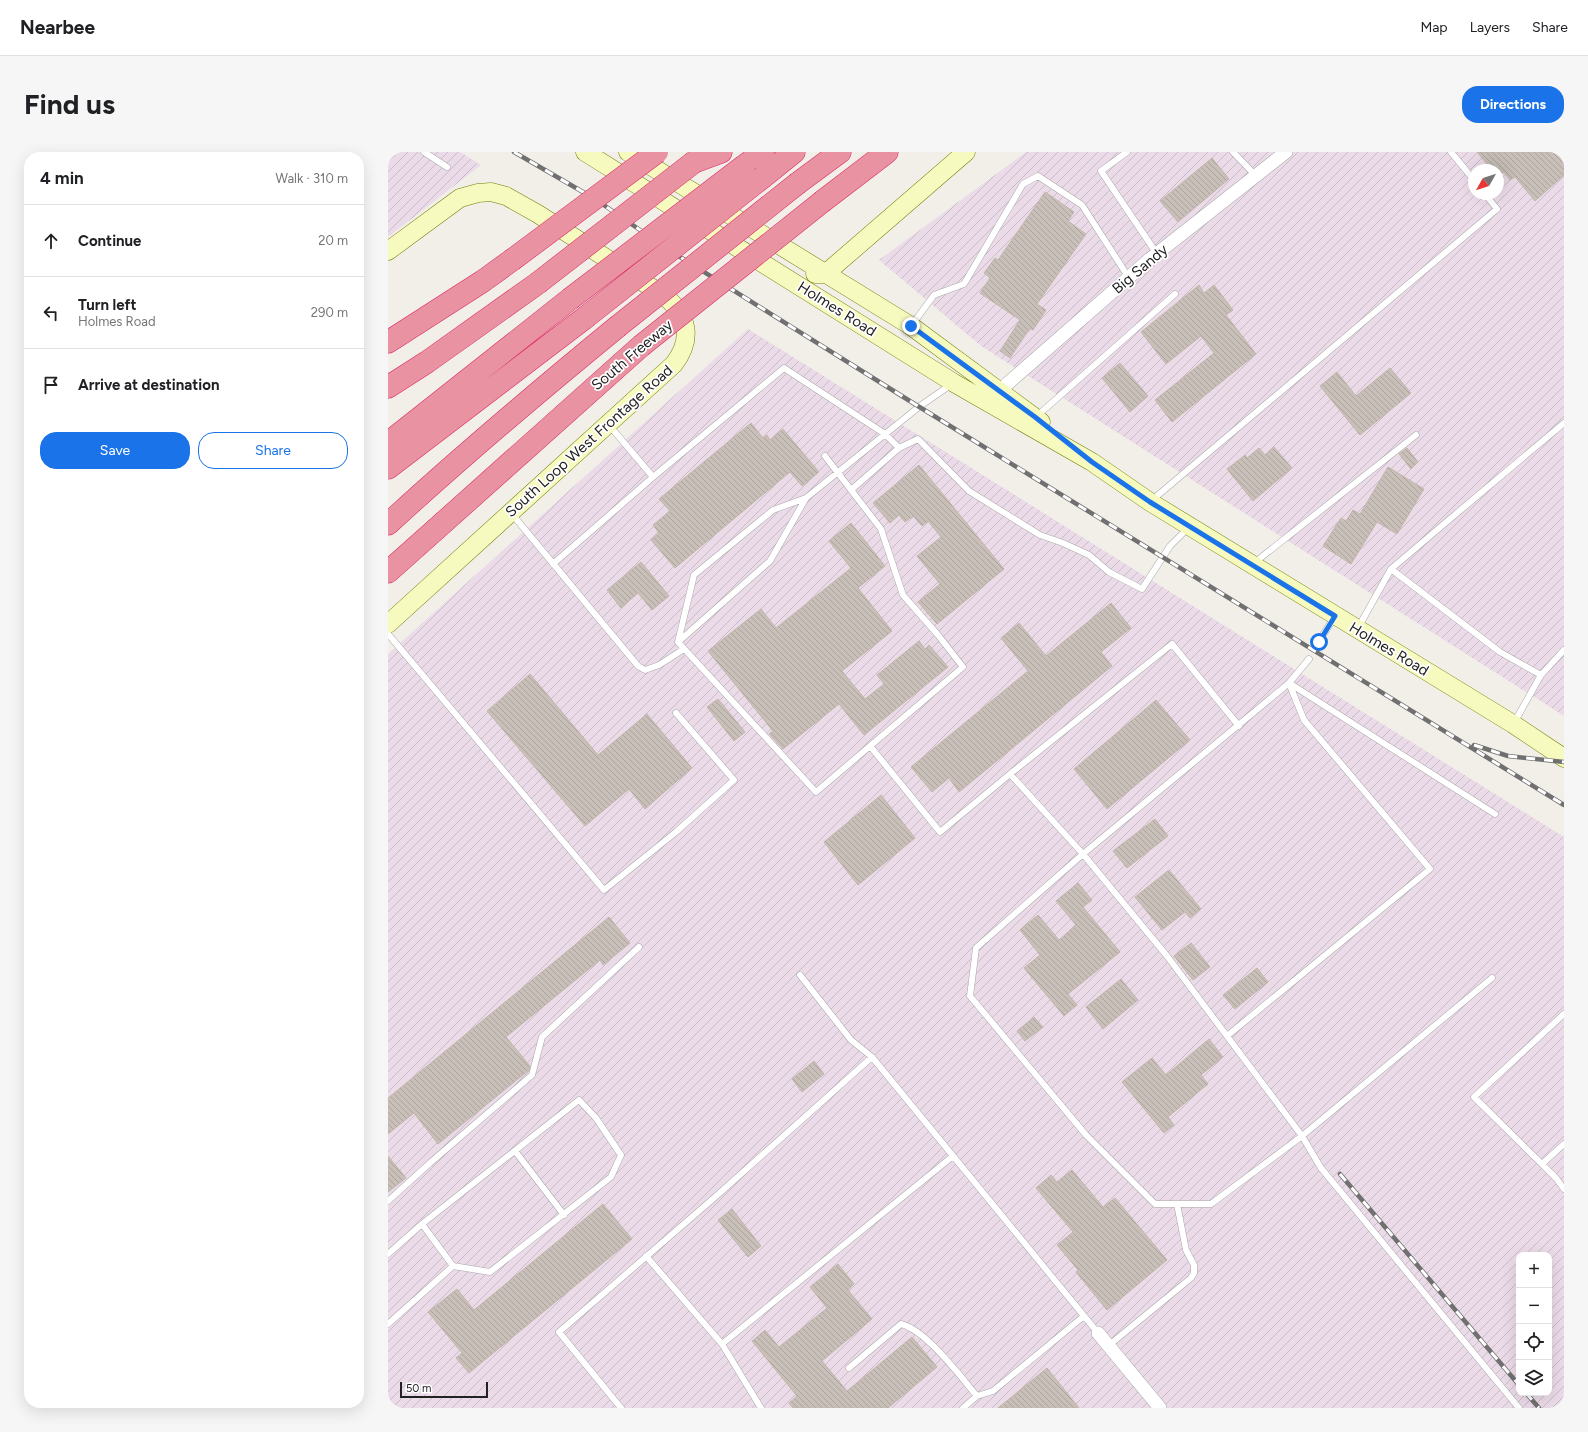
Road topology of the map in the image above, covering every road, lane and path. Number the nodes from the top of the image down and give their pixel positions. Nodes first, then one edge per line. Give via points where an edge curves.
1 (424, 152) edge
2 (585, 152) edge
3 (627, 152) edge
4 (657, 152) edge
5 (720, 152) edge
6 (763, 152) edge
7 (794, 152) edge
8 (831, 152) edge
9 (840, 152) edge
10 (887, 152) edge
11 (966, 152) edge
12 (1126, 152) edge
13 (1233, 152) edge
14 (1286, 152) edge
15 (1451, 152) edge
16 (700, 157) edge
17 (447, 167) dead end
18 (617, 172) junction
19 (753, 172) junction
20 (1468, 173) edge
21 (1256, 176) junction
22 (798, 183) junction
23 (1490, 200) edge
24 (388, 251) edge
25 (1157, 254) junction
26 (782, 274) junction
27 (825, 274) junction
28 (1129, 278) junction
29 (1175, 294) dead end
30 (911, 326) junction
31 (388, 342) edge
32 (954, 383) junction
33 (388, 387) edge
34 (999, 391) junction
35 (1035, 417) junction
36 (608, 423) junction
37 (1564, 424) edge
38 (885, 434) junction
39 (1416, 435) dead end
40 (388, 443) edge
41 (899, 448) junction
42 (825, 456) dead end
43 (1092, 462) junction
44 (388, 468) edge
45 (837, 473) junction
46 (653, 477) junction
47 (851, 490) junction
48 (806, 498) junction
49 (1150, 502) junction
50 (510, 512) junction
51 (388, 524) edge
52 (1190, 526) junction
53 (553, 564) junction
54 (1252, 565) junction
55 (1391, 570) junction
56 (388, 572) edge
57 (1335, 616) junction
58 (388, 624) edge
59 (1357, 629) junction
60 (388, 634) edge
61 (678, 642) junction
62 (1319, 642) dead end
63 (684, 649) junction
64 (1564, 650) edge
65 (1558, 656) junction
66 (1309, 659) dead end
67 (1564, 659) edge
68 (1541, 675) junction
69 (1289, 683) junction
70 (676, 714) dead end
71 (1513, 724) junction
72 (1239, 726) junction
73 (870, 746) junction
74 (1564, 758) edge
75 (1010, 774) junction
76 (1495, 814) dead end
77 (1083, 854) junction
78 (639, 947) dead end
79 (800, 975) dead end
80 (1492, 978) dead end
81 (1564, 1014) edge
82 (1228, 1036) junction
83 (872, 1057) junction
84 (1302, 1136) junction
85 (1564, 1144) edge
86 (515, 1151) junction
87 (953, 1156) junction
88 (1542, 1164) junction
89 (1564, 1189) edge
90 (388, 1201) edge
91 (1177, 1204) junction
92 (564, 1215) junction
93 (422, 1224) junction
94 (388, 1254) edge
95 (646, 1256) junction
96 (453, 1266) junction
97 (1084, 1316) junction
98 (388, 1324) edge
99 (1098, 1333) joint
100 (722, 1344) junction
101 (1108, 1346) junction
102 (848, 1368) dead end
103 (977, 1396) junction
104 (621, 1408) edge
105 (762, 1408) edge
106 (963, 1408) edge
107 (1160, 1408) edge
108 (1519, 1408) edge

1 - 17 lane
2 - 18 main road, Holmes Road
3 - 18 main road
3 - 27 main road, Holmes Road
4 - 31 highway, bridge via 512,260
5 - 16 highway
6 - 19 highway
7 - 19 highway
8 - 22 highway
9 - 22 highway
10 - 56 highway, South Freeway, bridge via 641,346
11 - 27 main road
12 - 25 lane via 1101,171
13 - 21 lane
14 - 21 street, Big Sandy
15 - 20 lane
16 - 33 highway, bridge via 538,283 428,362
18 - 26 main road, Holmes Road
19 - 40 highway, bridge via 570,299
19 - 44 highway, bridge via 586,317
21 - 25 street, Big Sandy
22 - 51 highway, bridge via 520,407
23 - 49 lane via 1497,209
24 - 36 main road, South Loop West Frontage Road via 460,198 491,192 506,196 538,214 666,297 682,315 685,324 684,349 664,374
25 - 28 street, Big Sandy
26 - 27 main road
26 - 32 main road, Holmes Road
27 - 30 main road, Holmes Road
28 - 30 lane via 1082,205 1038,176 1023,184 964,284 934,295
28 - 34 street, Big Sandy
29 - 35 lane
30 - 34 main road, Holmes Road
32 - 38 lane
32 - 43 main road, Holmes Road
34 - 35 main road, Holmes Road
35 - 43 main road, Holmes Road
36 - 46 lane
36 - 50 main road, South Loop West Frontage Road
37 - 55 lane
38 - 41 lane
38 - 45 lane
38 - 46 lane via 784,368
39 - 54 lane
41 - 47 lane
41 - 52 lane via 918,439 969,491 1040,535 1089,555 1109,572 1142,589 1170,546
42 - 45 lane
43 - 49 main road, Holmes Road
45 - 47 lane
45 - 48 lane
46 - 53 lane
47 - 73 lane via 881,529 903,595 963,667
48 - 61 lane via 770,561
48 - 61 lane via 773,510 694,574
49 - 52 main road, Holmes Road
50 - 53 lane
50 - 58 main road, South Loop West Frontage Road
52 - 54 main road, Holmes Road
53 - 63 lane via 638,666 645,670 654,667
54 - 57 main road, Holmes Road
55 - 59 lane
55 - 68 lane via 1500,652
57 - 59 main road, Holmes Road
57 - 62 lane
59 - 71 main road, Holmes Road
60 - 70 lane via 604,890 676,832 734,780
61 - 63 lane
63 - 73 lane via 816,792
64 - 65 lane
65 - 67 lane
65 - 68 lane
66 - 69 lane
68 - 71 lane
69 - 72 lane
69 - 76 lane
69 - 82 lane via 1304,720 1430,869
71 - 74 main road, Holmes Road
72 - 75 lane via 1172,644
72 - 77 lane
73 - 75 lane via 940,832
75 - 77 lane
77 - 82 lane via 1167,956
77 - 91 lane via 976,948 970,996 1086,1135 1155,1204
78 - 90 lane via 542,1037 532,1075
79 - 83 lane via 851,1040
80 - 84 lane
81 - 88 lane via 1474,1097
82 - 84 lane
83 - 87 lane
83 - 95 lane
84 - 91 lane via 1212,1204
84 - 108 lane via 1321,1168
85 - 88 lane
86 - 92 lane
86 - 92 lane via 579,1100 596,1118 621,1155 612,1177
86 - 93 lane
87 - 97 lane
87 - 100 lane
88 - 89 lane
91 - 101 lane via 1186,1250 1194,1265 1194,1273
92 - 96 lane via 490,1272
93 - 94 lane
93 - 96 lane
95 - 100 lane
95 - 104 lane via 560,1332
96 - 98 lane
97 - 99 lane
97 - 103 lane via 993,1391
99 - 101 street
100 - 105 lane
101 - 107 street
102 - 103 lane via 901,1324 909,1326 929,1342
103 - 106 lane

